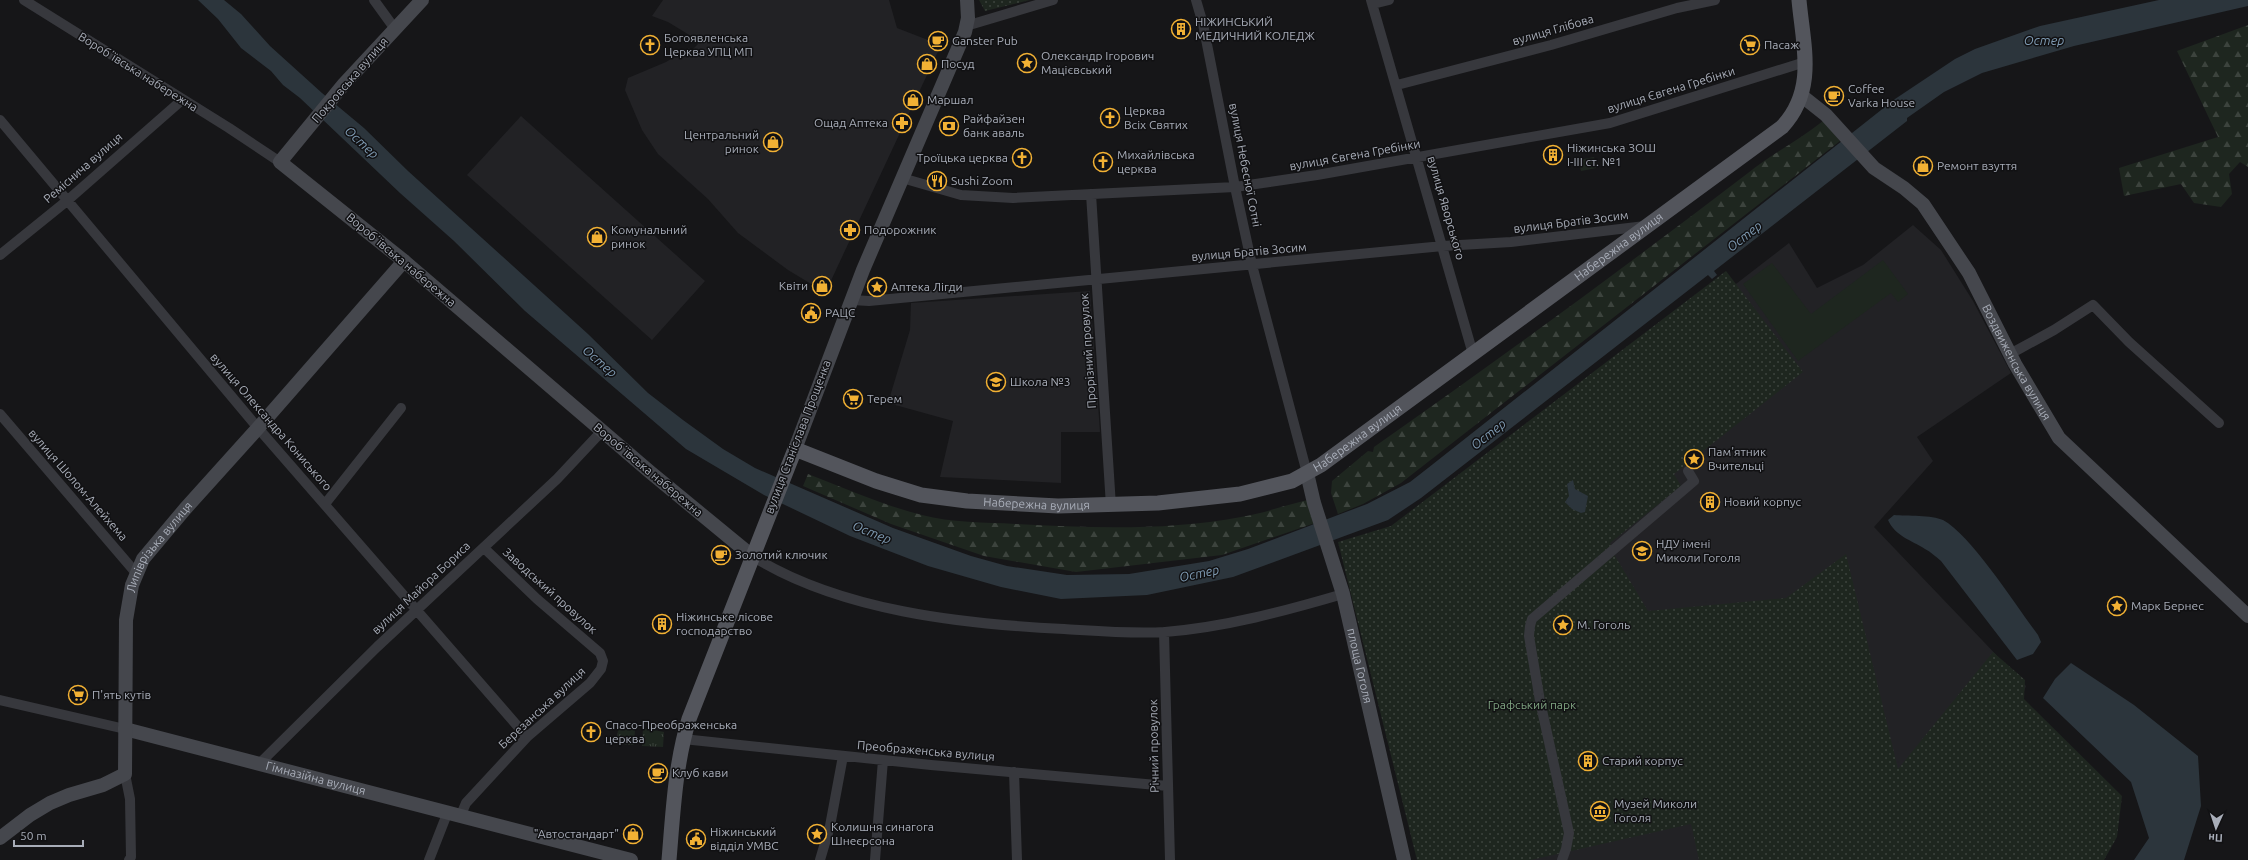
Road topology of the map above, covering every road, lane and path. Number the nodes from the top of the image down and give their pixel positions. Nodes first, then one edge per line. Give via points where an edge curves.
1 (24, 0) edge
2 (374, 0) edge
3 (422, 0) edge
4 (967, 0) edge
5 (1053, 0) edge
6 (1196, 0) edge
7 (1389, 0) edge
8 (1715, 0) edge
9 (1799, 0) edge
10 (1372, 2) edge
11 (966, 26) junction
12 (395, 28) junction
13 (1805, 68) junction
14 (1397, 85) junction
15 (1802, 96) junction
16 (182, 100) junction
17 (0, 120) edge
18 (1418, 157) junction
19 (280, 162) junction
20 (902, 178) junction
21 (1235, 187) junction
22 (1091, 194) junction
23 (68, 200) junction
24 (1649, 226) junction
25 (1443, 246) junction
26 (0, 255) edge
27 (404, 261) junction
28 (1252, 265) junction
29 (1096, 280) junction
30 (852, 300) junction
31 (1473, 354) junction
32 (2010, 354) junction
33 (401, 408) dead end
34 (0, 414) edge
35 (2218, 423) dead end
36 (258, 428) junction
37 (602, 431) junction
38 (795, 449) junction
39 (1688, 471) dead end
40 (1307, 473) junction
41 (325, 504) junction
42 (1111, 506) junction
43 (484, 548) junction
44 (752, 556) junction
45 (136, 573) junction
46 (1343, 594) junction
47 (415, 611) junction
48 (2248, 616) edge
49 (1164, 632) junction
50 (600, 653) joint
51 (0, 700) edge
52 (125, 729) junction
53 (527, 737) junction
54 (683, 739) junction
55 (843, 756) junction
56 (883, 760) junction
57 (258, 765) junction
58 (1014, 772) junction
59 (125, 774) junction
60 (1168, 786) junction
61 (453, 815) junction
62 (0, 838) edge
63 (133, 859) edge
64 (429, 860) edge
65 (630, 860) edge
66 (670, 860) edge
67 (820, 860) edge
68 (875, 860) edge
69 (1016, 860) edge
70 (1170, 860) edge
71 (1404, 860) edge
72 (1562, 860) edge

1 - 16 street, Воробʼївська набережна
2 - 12 street
3 - 12 street, Покровська вулиця
4 - 11 street
5 - 11 street
6 - 21 street, вулиця Небесної Сотні via 1218,93
7 - 10 street
8 - 14 street, вулиця Глібова via 1677,8 1551,45
9 - 13 main road, Набережна вулиця
10 - 14 street, вулиця Яворського
11 - 20 street, вулиця Станіслава Прощенка
12 - 19 street, Покровська вулиця via 344,84
13 - 15 main road, Набережна вулиця
13 - 18 street, вулиця Євгена Гребінки via 1610,123
14 - 18 street, вулиця Яворського
15 - 24 main road, Набережна вулиця via 1796,110 1782,127
15 - 32 street, Воздвиженська вулиця via 1826,115 1874,168 1924,204 1969,273
16 - 19 street, Воробʼївська набережна
16 - 23 street, Реміснича вулиця
17 - 23 street, вулиця Олександра Кониського
18 - 21 street, вулиця Євгена Гребінки
18 - 25 street, вулиця Яворського
19 - 27 street, Воробʼївська набережна
20 - 22 street, вулиця Євгена Гребінки via 961,195 1013,198
20 - 30 street, вулиця Станіслава Прощенка
21 - 22 street, вулиця Євгена Гребінки
21 - 28 street, вулиця Небесної Сотні
22 - 29 street, Прорізний провулок
23 - 26 street, Реміснича вулиця
23 - 36 street, вулиця Олександра Кониського
24 - 25 street, вулиця Братів Зосим via 1511,242
24 - 31 main road, Набережна вулиця
25 - 28 street, вулиця Братів Зосим
25 - 31 street, вулиця Яворського
27 - 36 street, Липіврізька вулиця
27 - 37 street, Воробʼївська набережна
28 - 29 street, вулиця Братів Зосим
28 - 40 street, вулиця Небесної Сотні
29 - 30 street, вулиця Братів Зосим via 869,301
29 - 42 street, Прорізний провулок
30 - 38 street, вулиця Станіслава Прощенка
31 - 40 main road, Набережна вулиця
32 - 35 street via 2093,305 2129,342
32 - 48 street, Воздвиженська вулиця via 2060,438
33 - 41 street
34 - 45 street, вулиця Шолом-Алейхема
36 - 41 street, вулиця Олександра Кониського
36 - 45 street, Липіврізька вулиця via 184,508 143,559
37 - 43 street, вулиця Майора Бориса via 557,479
37 - 44 street, Воробʼївська набережна
38 - 42 main road, Набережна вулиця via 889,485 939,498 1058,506
38 - 44 main road, вулиця Станіслава Прощенка
39 - 72 street via 1694,481 1532,619 1529,636 1540,701 1569,833
40 - 42 main road, Набережна вулиця via 1271,487 1240,494
40 - 46 street, площа Гоголя
41 - 47 street, вулиця Олександра Кониського
43 - 47 street, вулиця Майора Бориса
43 - 50 street, Заводський провулок via 537,599
44 - 49 street via 767,566 833,592 902,610 1023,627
44 - 54 main road, вулиця Станіслава Прощенка
45 - 52 street, Липіврізька вулиця via 126,620
46 - 49 street via 1255,618
46 - 71 street, площа Гоголя
47 - 53 street, вулиця Олександра Кониського
47 - 57 street, вулиця Майора Бориса
49 - 60 street, Річний провулок
50 - 53 street, Березанська вулиця via 603,661 601,669 590,683
51 - 52 street, Гімназійна вулиця
52 - 57 street, Гімназійна вулиця
52 - 59 street, Липіврізька вулиця
53 - 61 street, Березанська вулиця
54 - 55 street, Преображенська вулиця
54 - 66 main road, вулиця Станіслава Прощенка
55 - 56 street, Преображенська вулиця
55 - 67 street via 830,826
56 - 58 street, Преображенська вулиця
56 - 68 street
57 - 61 street, Гімназійна вулиця
58 - 60 street, Преображенська вулиця
58 - 69 street
59 - 62 street via 103,785 50,803
59 - 63 street via 130,799
60 - 70 street, Річний провулок
61 - 64 street, Березанська вулиця
61 - 65 street, Гімназійна вулиця

